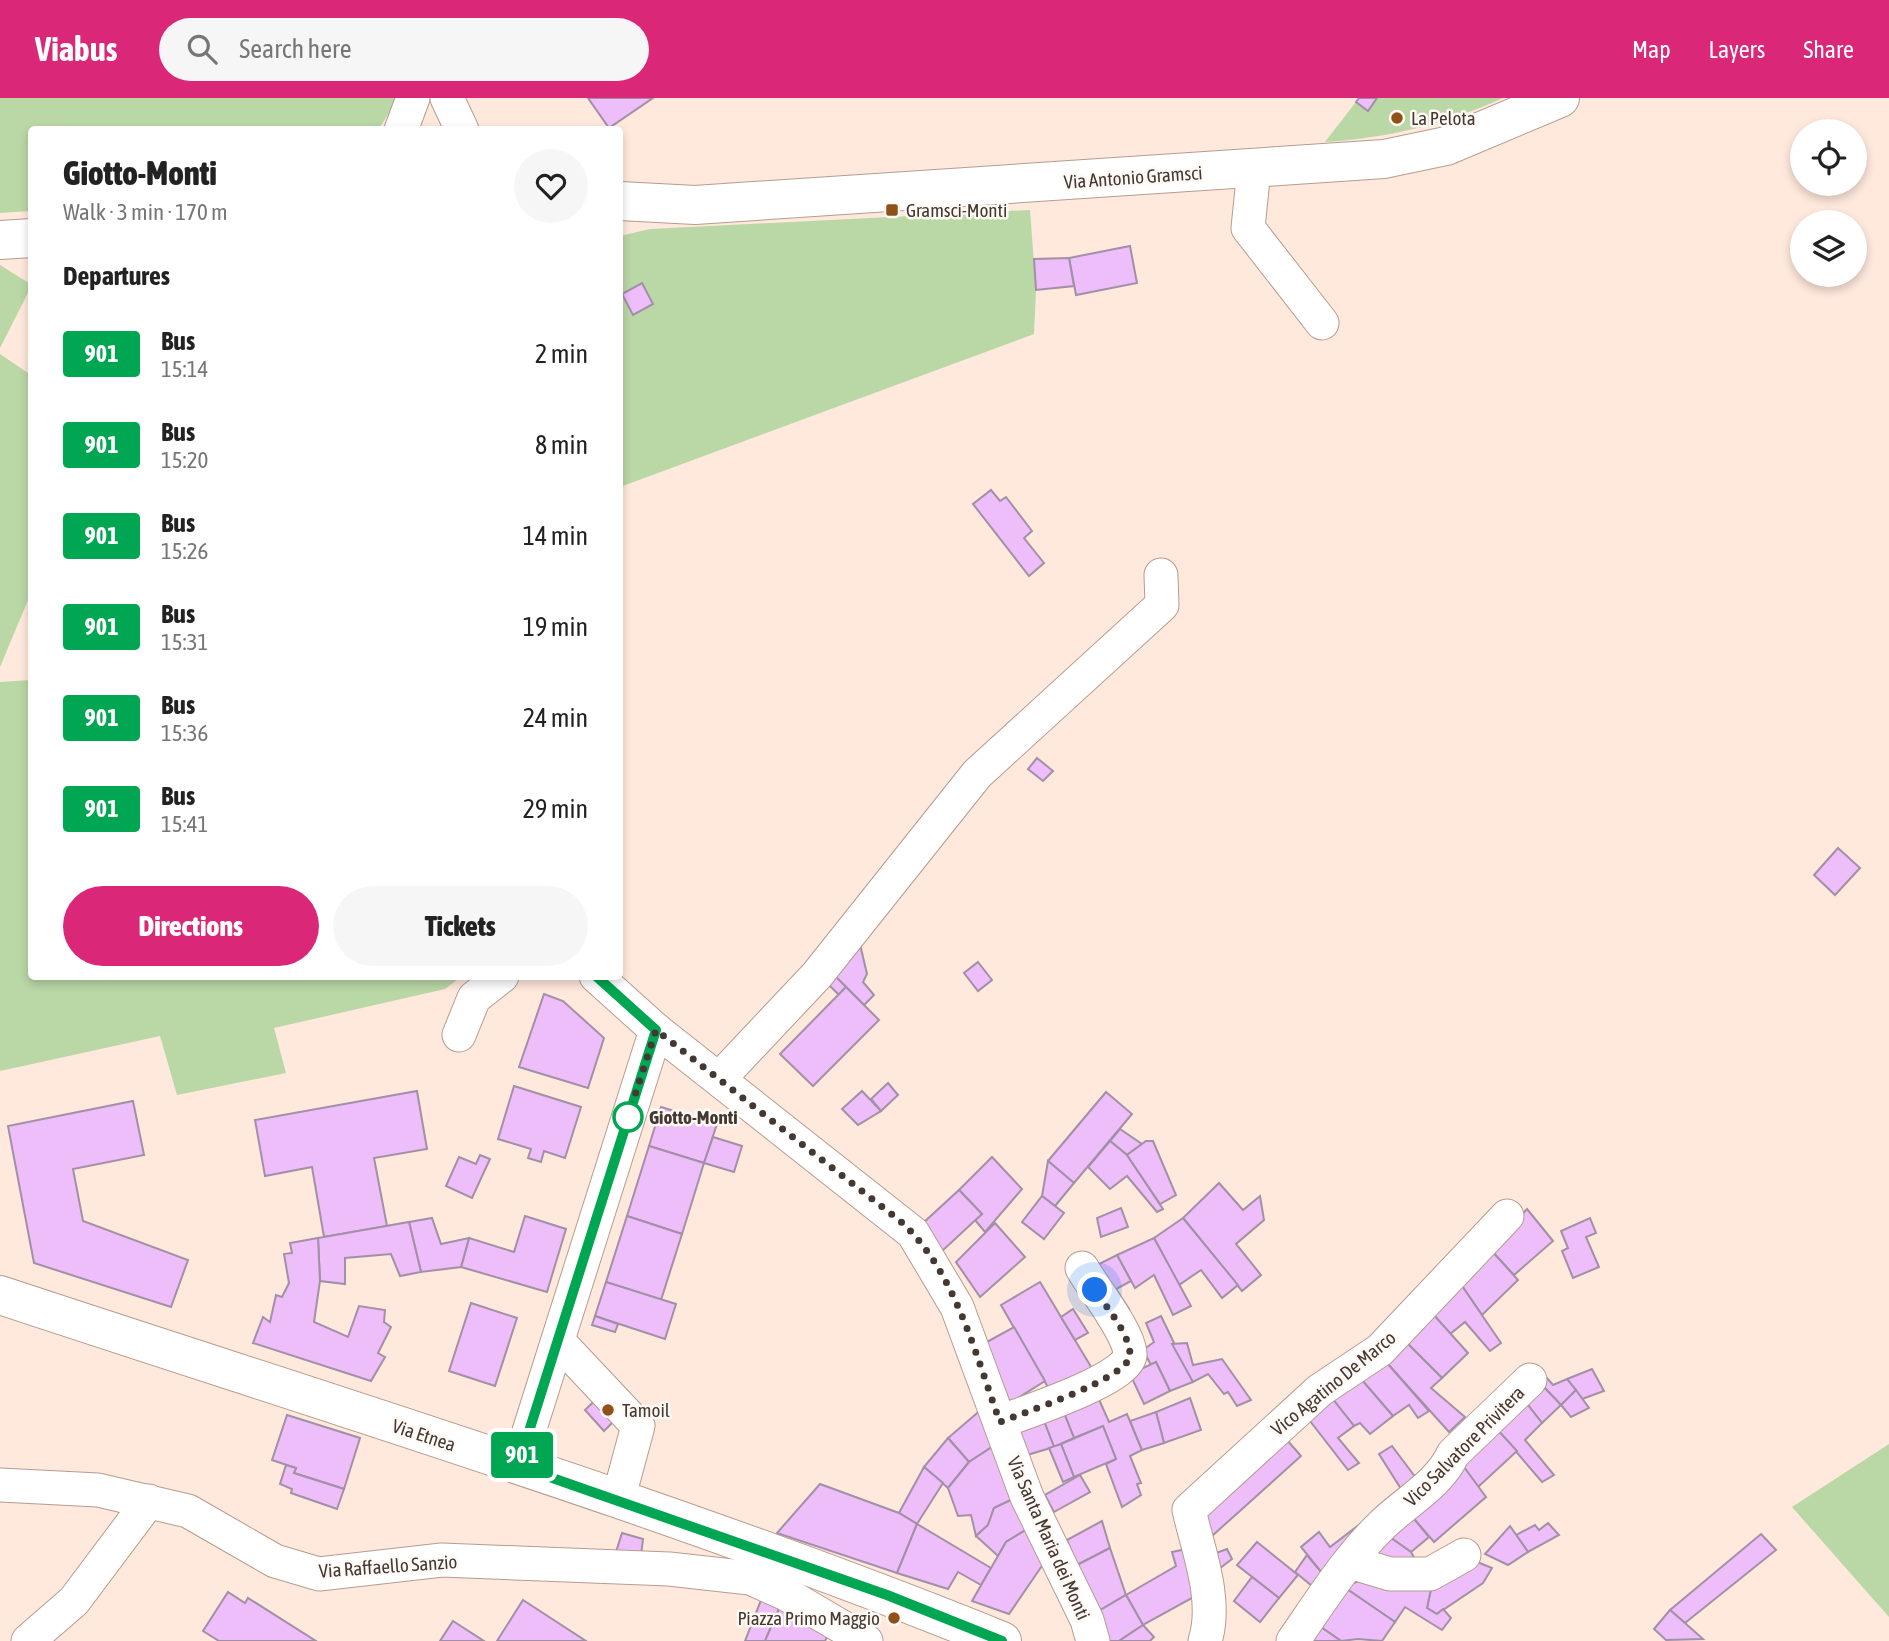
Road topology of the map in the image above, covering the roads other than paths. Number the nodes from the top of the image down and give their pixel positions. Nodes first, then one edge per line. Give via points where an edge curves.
1 (413, 98) edge
2 (447, 98) edge
3 (1560, 98) edge
4 (402, 126) edge
5 (460, 126) edge
6 (1254, 169) junction
7 (623, 201) edge
8 (695, 205) junction
9 (623, 220) edge
10 (28, 239) edge
11 (0, 240) edge
12 (1322, 323) dead end
13 (1161, 575) dead end
14 (497, 980) edge
15 (600, 980) edge
16 (656, 1030) junction
17 (459, 1035) dead end
18 (719, 1079) junction
19 (1507, 1216) dead end
20 (1082, 1268) dead end
21 (0, 1295) edge
22 (558, 1340) junction
23 (1530, 1380) dead end
24 (1000, 1422) junction
25 (518, 1466) junction
26 (0, 1485) edge
27 (618, 1500) junction
28 (149, 1501) junction
29 (1464, 1555) dead end
30 (1350, 1562) junction
31 (28, 1641) edge
32 (866, 1641) edge
33 (1002, 1641) edge
34 (1093, 1641) edge
35 (1205, 1641) edge
36 (1293, 1641) edge

1 - 4 street
2 - 5 street
3 - 6 main road, Via Antonio Gramsci via 1447,146 1384,159
6 - 8 main road, Via Antonio Gramsci
6 - 12 street via 1248,228
7 - 8 main road
8 - 9 main road
10 - 11 main road
13 - 18 street via 1162,605 977,774 817,975
14 - 17 street via 474,998
15 - 16 street, Via Santa Maria dei Monti
16 - 18 street, Via Santa Maria dei Monti
16 - 22 street
18 - 24 street, Via Santa Maria dei Monti via 913,1233 957,1307
19 - 35 street, Vico Agatino De Marco via 1381,1350 1320,1390 1189,1510 1208,1590
20 - 24 street via 1122,1332 1130,1361 1102,1381
21 - 25 main road, Via Etnea
22 - 25 street
22 - 27 street via 638,1426
23 - 30 street, Vico Salvatore Privitera via 1453,1454 1446,1470 1381,1526
24 - 34 street, Via Santa Maria dei Monti via 1027,1497
25 - 27 main road, Via Etnea
26 - 28 street, Via Raffaello Sanzio via 98,1490
27 - 33 main road, Via Etnea via 887,1595
28 - 31 street via 74,1601
28 - 32 street, Via Raffaello Sanzio via 188,1511 275,1561 319,1574 442,1560 669,1569 750,1578
29 - 30 street via 1430,1574 1390,1574
30 - 36 street, Vico Salvatore Privitera

